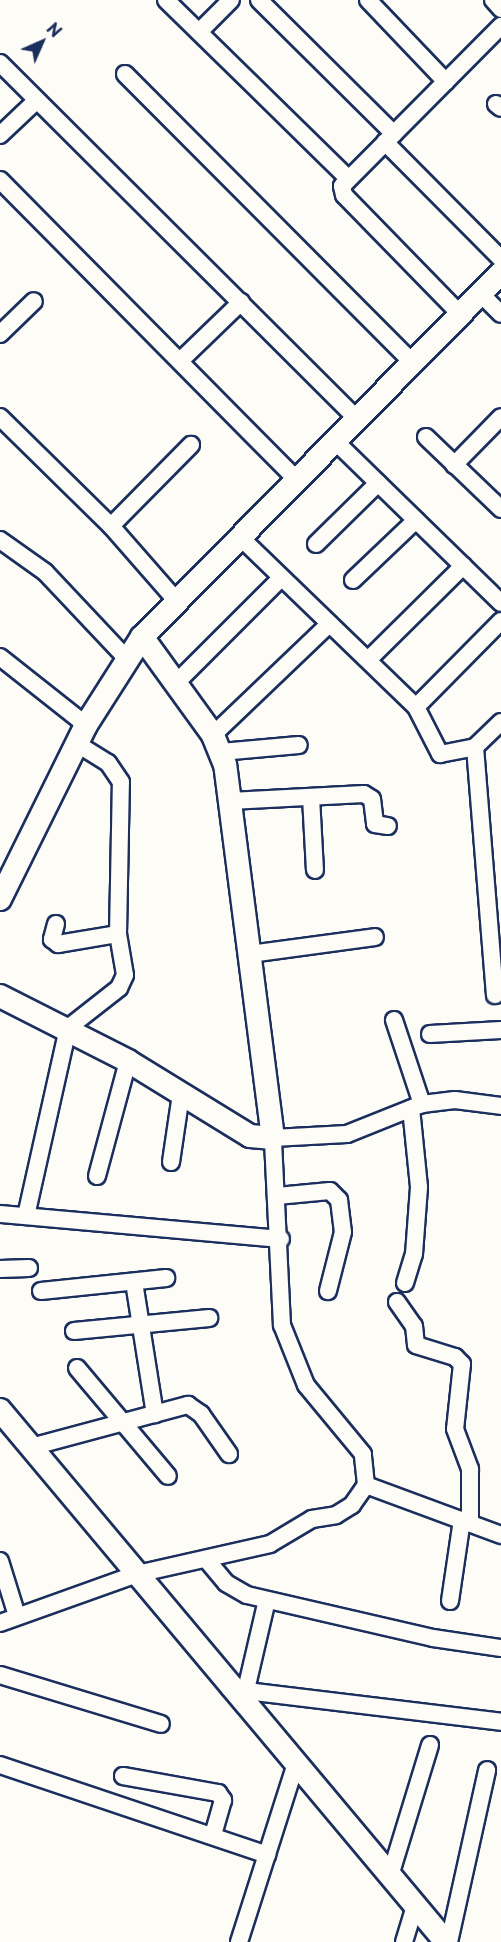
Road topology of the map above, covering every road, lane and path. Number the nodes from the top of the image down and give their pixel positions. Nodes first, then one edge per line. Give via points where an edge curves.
1 (166, 0) edge
2 (231, 0) edge
3 (259, 0) edge
4 (368, 0) edge
5 (493, 0) edge
6 (501, 9) edge
7 (501, 26) edge
8 (199, 32) junction
9 (0, 63) edge
10 (125, 74) dead end
11 (446, 82) junction
12 (36, 101) junction
13 (0, 135) edge
14 (389, 138) junction
15 (348, 178) junction
16 (0, 180) edge
17 (501, 259) edge
18 (501, 273) edge
19 (481, 294) junction
20 (34, 301) dead end
21 (241, 302) junction
22 (460, 314) junction
23 (501, 314) edge
24 (0, 334) edge
25 (180, 361) junction
26 (412, 362) junction
27 (0, 417) edge
28 (501, 417) edge
29 (356, 418) junction
30 (426, 437) dead end
31 (334, 440) junction
32 (191, 445) dead end
33 (454, 465) junction
34 (296, 478) junction
35 (378, 483) junction
36 (501, 509) edge
37 (416, 520) junction
38 (111, 526) junction
39 (239, 536) junction
40 (0, 540) edge
41 (316, 544) dead end
42 (463, 566) junction
43 (281, 578) junction
44 (353, 580) dead end
45 (175, 599) junction
46 (501, 603) edge
47 (501, 621) edge
48 (329, 624) junction
49 (141, 637) junction
50 (0, 657) edge
51 (126, 658) junction
52 (368, 660) junction
53 (176, 683) junction
54 (417, 707) junction
55 (501, 722) edge
56 (81, 734) junction
57 (217, 744) junction
58 (299, 745) dead end
59 (475, 747) junction
60 (311, 797) junction
61 (230, 801) junction
62 (388, 826) dead end
63 (315, 870) dead end
64 (0, 899) edge
65 (56, 924) dead end
66 (118, 934) junction
67 (375, 937) dead end
68 (250, 954) junction
69 (495, 995) dead end
70 (0, 996) edge
71 (394, 1020) dead end
72 (68, 1028) junction
73 (501, 1030) edge
74 (430, 1034) dead end
75 (128, 1061) junction
76 (181, 1094) junction
77 (417, 1106) junction
78 (501, 1106) edge
79 (273, 1138) junction
80 (171, 1162) dead end
81 (97, 1176) dead end
82 (277, 1196) junction
83 (0, 1214) edge
84 (26, 1216) junction
85 (281, 1239) junction
86 (29, 1268) dead end
87 (0, 1269) edge
88 (166, 1278) dead end
89 (134, 1282) junction
90 (405, 1283) dead end
91 (41, 1291) dead end
92 (328, 1291) dead end
93 (396, 1302) dead end
94 (209, 1318) dead end
95 (141, 1324) junction
96 (74, 1331) dead end
97 (77, 1368) dead end
98 (0, 1410) edge
99 (155, 1414) junction
100 (125, 1422) junction
101 (31, 1447) junction
102 (229, 1454) dead end
103 (168, 1476) dead end
104 (366, 1485) junction
105 (466, 1521) junction
106 (501, 1534) edge
107 (206, 1559) junction
108 (0, 1561) edge
109 (137, 1574) junction
110 (267, 1600) junction
111 (450, 1601) dead end
112 (17, 1616) junction
113 (0, 1623) edge
114 (501, 1648) edge
115 (0, 1675) edge
116 (238, 1690) junction
117 (501, 1722) edge
118 (161, 1724) dead end
119 (430, 1745) dead end
120 (0, 1765) edge
121 (295, 1766) junction
122 (487, 1770) dead end
123 (123, 1776) dead end
124 (213, 1835) junction
125 (267, 1855) junction
126 (390, 1876) junction
127 (416, 1906) junction
128 (239, 1942) edge
129 (404, 1942) edge
130 (448, 1942) edge

1 - 8 street
2 - 8 street
3 - 14 street
4 - 11 street
5 - 6 street
7 - 11 street
8 - 15 street
9 - 12 street
10 - 26 street
11 - 14 street
12 - 13 street
12 - 21 street
14 - 15 street
14 - 17 street
15 - 22 street via 342,186 344,195
16 - 25 street
18 - 19 street
19 - 22 street
19 - 23 street
20 - 24 street
21 - 25 street
21 - 29 street
22 - 26 street
25 - 34 street
26 - 29 street
27 - 38 street
28 - 33 street
29 - 31 street
30 - 33 street
31 - 34 street
31 - 35 street
32 - 38 street
33 - 36 street
34 - 39 street
35 - 37 street
35 - 41 street
37 - 42 street
37 - 44 street
38 - 45 street
39 - 43 street
39 - 45 street
40 - 51 street via 45,572
42 - 46 street
42 - 52 street
43 - 48 street
43 - 53 street
45 - 49 street
47 - 54 street
48 - 52 street
48 - 57 street
49 - 51 street
49 - 53 street
50 - 56 street
51 - 56 street
52 - 54 street
53 - 57 street
54 - 59 street via 440,754
55 - 59 street
56 - 64 street
56 - 66 street via 121,782
57 - 58 street
57 - 61 street
59 - 69 street
60 - 61 street
60 - 62 street via 368,795 372,820
60 - 63 street
61 - 68 street
65 - 66 street via 52,939 58,944
66 - 72 street via 123,984
67 - 68 street
68 - 79 street
70 - 72 street
71 - 77 street
72 - 75 street
72 - 84 street
73 - 74 street
75 - 76 street
75 - 81 street
76 - 79 street via 250,1136
76 - 80 street
77 - 78 street via 455,1100
77 - 79 street via 347,1134
77 - 90 street via 419,1187 414,1254
79 - 82 street
82 - 85 street
82 - 92 street via 330,1191 339,1200 343,1232
83 - 84 street
84 - 85 street
85 - 104 street via 278,1306 288,1347 306,1385 363,1454
86 - 87 street
88 - 89 street
89 - 91 street
89 - 95 street
93 - 105 street via 414,1326 416,1345 455,1357 462,1364 455,1429 470,1469
94 - 95 street
95 - 96 street
95 - 99 street
97 - 100 street
98 - 101 street
99 - 100 street
99 - 102 street via 192,1407
100 - 101 street
100 - 103 street
101 - 109 street
104 - 105 street
104 - 107 street via 345,1511 312,1519 270,1544
105 - 106 street
105 - 111 street
107 - 109 street
107 - 110 street via 235,1589
108 - 112 street
109 - 112 street
109 - 116 street
110 - 114 street via 433,1638
110 - 116 street
112 - 113 street
115 - 118 street
116 - 117 street
116 - 121 street
119 - 126 street
120 - 124 street
121 - 125 street
121 - 126 street
122 - 130 street
123 - 124 street via 218,1793 223,1800
124 - 125 street
125 - 128 street
126 - 127 street
127 - 129 street
127 - 130 street

